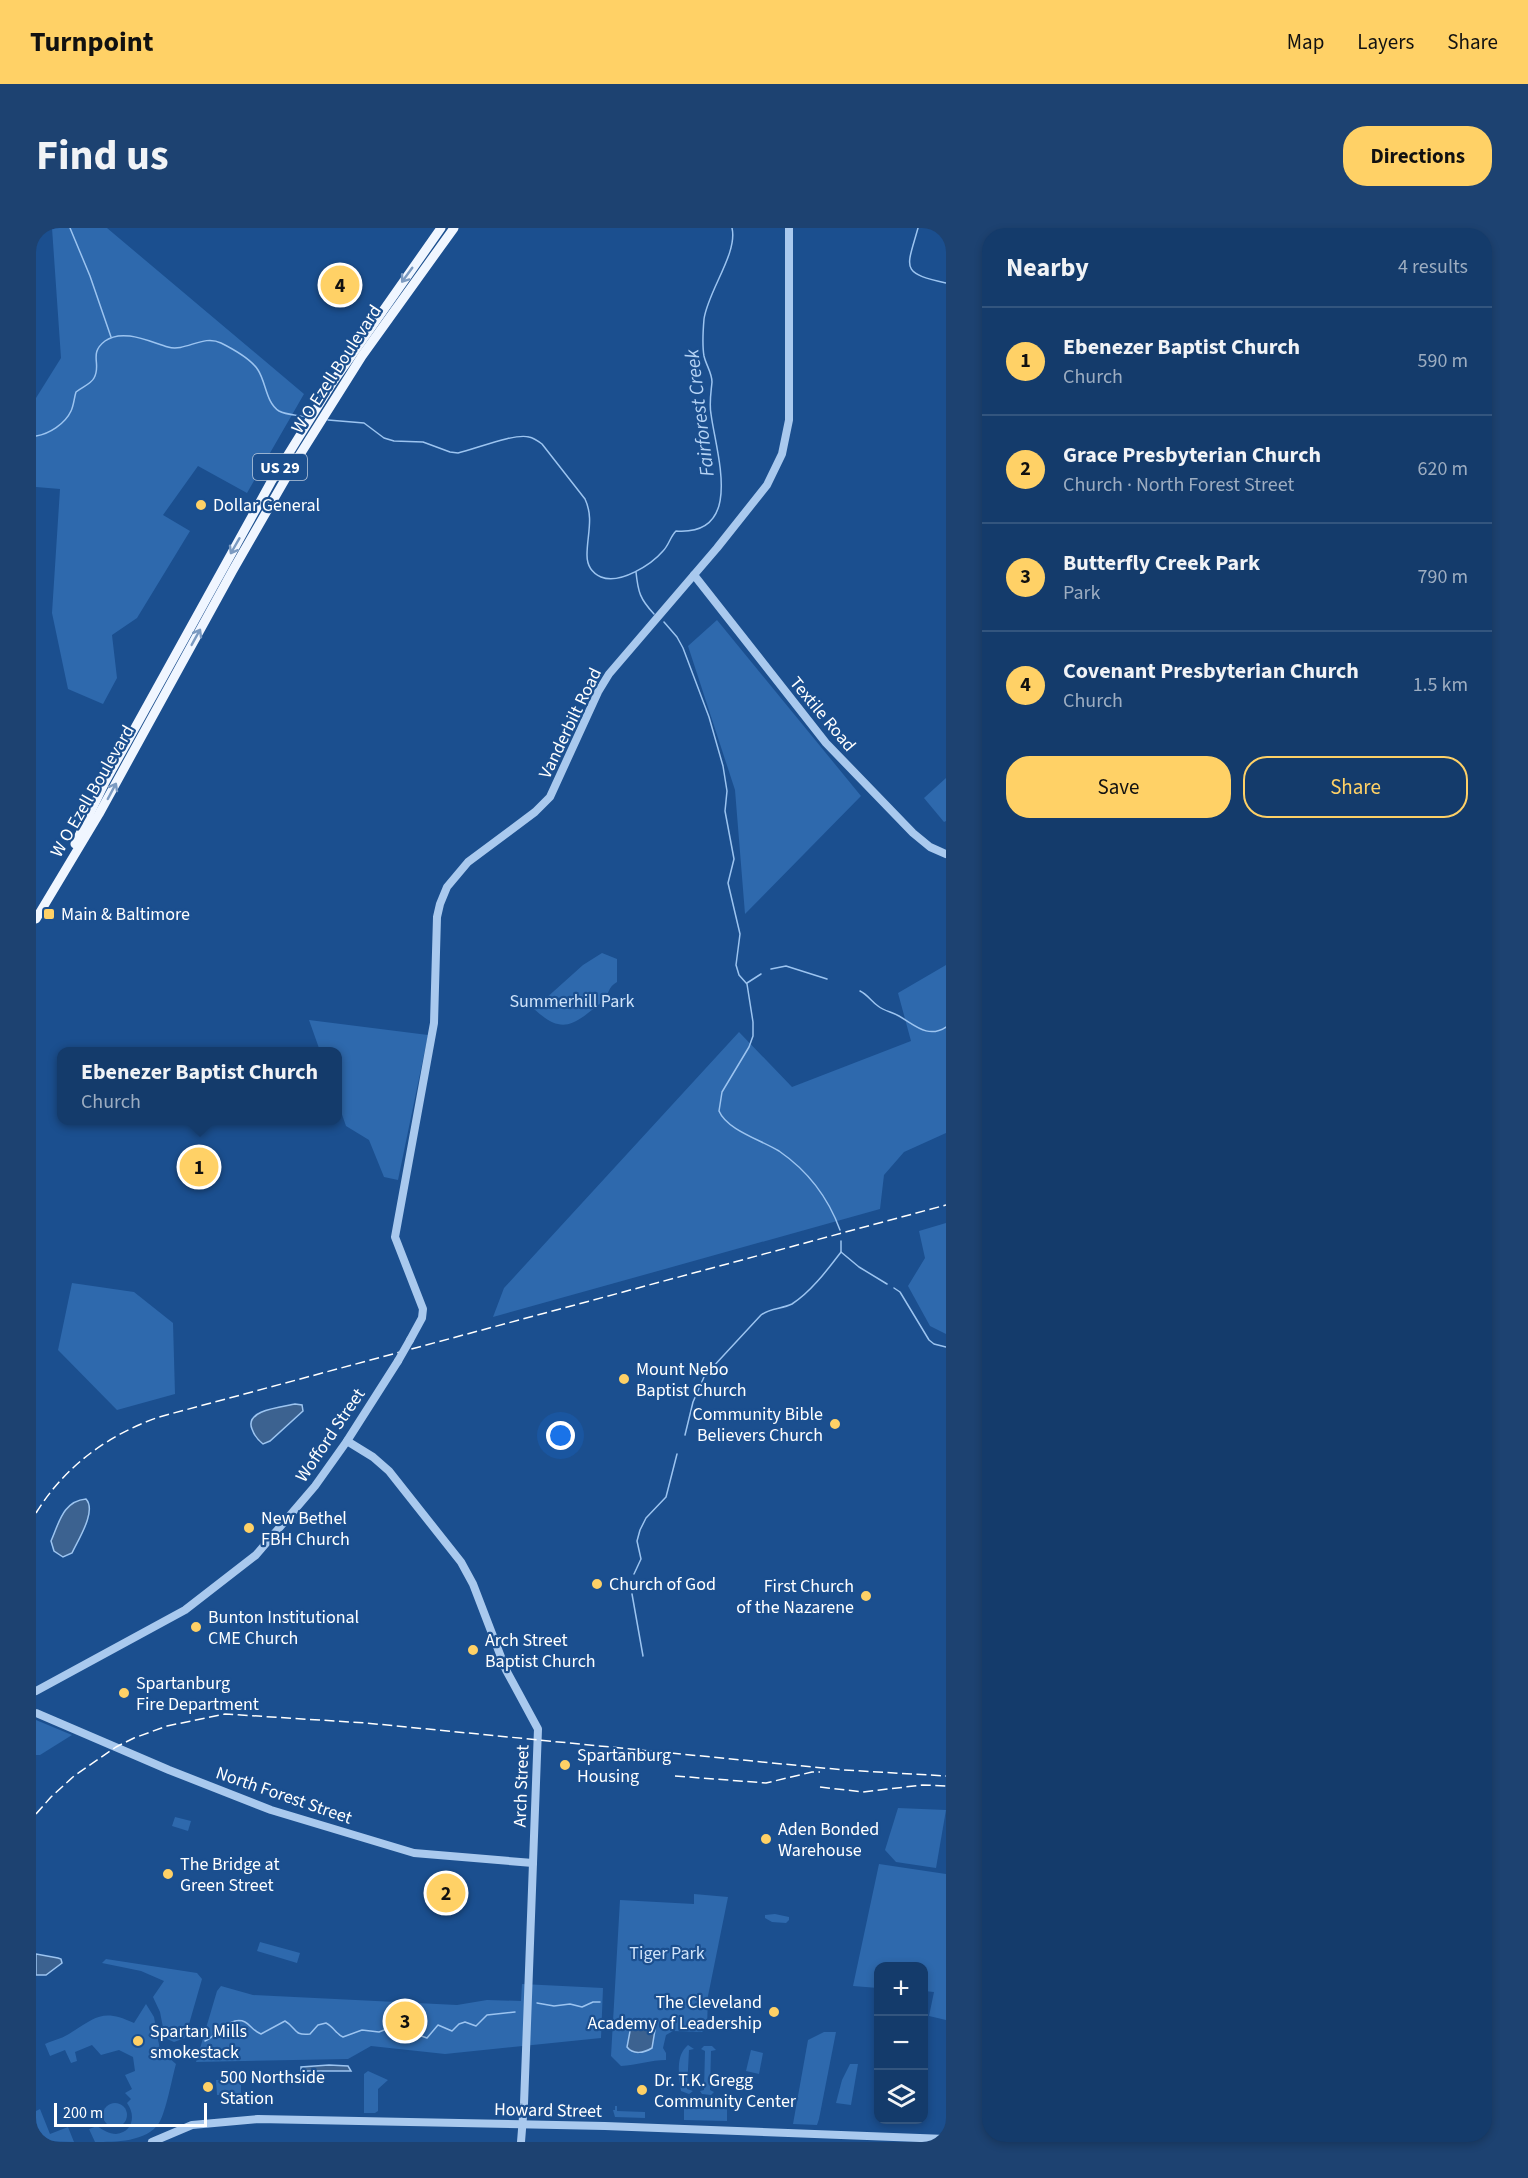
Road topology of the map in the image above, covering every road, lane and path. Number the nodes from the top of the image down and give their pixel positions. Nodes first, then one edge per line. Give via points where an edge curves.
1 (441, 228) edge
2 (454, 228) edge
3 (789, 228) edge
4 (252, 515) junction
5 (261, 520) junction
6 (694, 575) junction
7 (223, 577) junction
8 (946, 854) edge
9 (36, 919) edge
10 (422, 1318) joint
11 (348, 1441) junction
12 (36, 1691) edge
13 (36, 1713) edge
14 (533, 1863) junction
15 (522, 2124) junction
16 (946, 2139) edge
17 (152, 2142) edge
18 (521, 2142) edge

1 -> 4 main road, W O Ezell Boulevard / US 29 via 333,382
2 - 5 main road, W O Ezell Boulevard / US 29 via 362,356
3 - 6 street, Vanderbilt Road via 789,408 782,454 767,485
4 - 5 main road
4 -> 7 main road, W O Ezell Boulevard / US 29
5 - 7 main road, W O Ezell Boulevard / US 29
6 - 8 street, Textile Road via 826,743 913,833
6 - 10 street, Vanderbilt Road via 609,674 550,797 468,862 444,891 437,917 433,1033 395,1237 422,1304
7 - 9 main road, W O Ezell Boulevard / US 29 via 99,814
10 - 11 street, Wofford Street, bridge
11 - 12 street, Wofford Street via 270,1541 234,1573 185,1610
11 - 14 street, Arch Street via 389,1471 461,1562 506,1670 535,1723 538,1737
13 - 14 street, North Forest Street via 252,1804 292,1817 414,1853
14 - 15 street, Arch Street
15 - 16 street, Howard Street
15 - 17 street, Howard Street via 253,2119 192,2125
15 - 18 street, Arch Street

